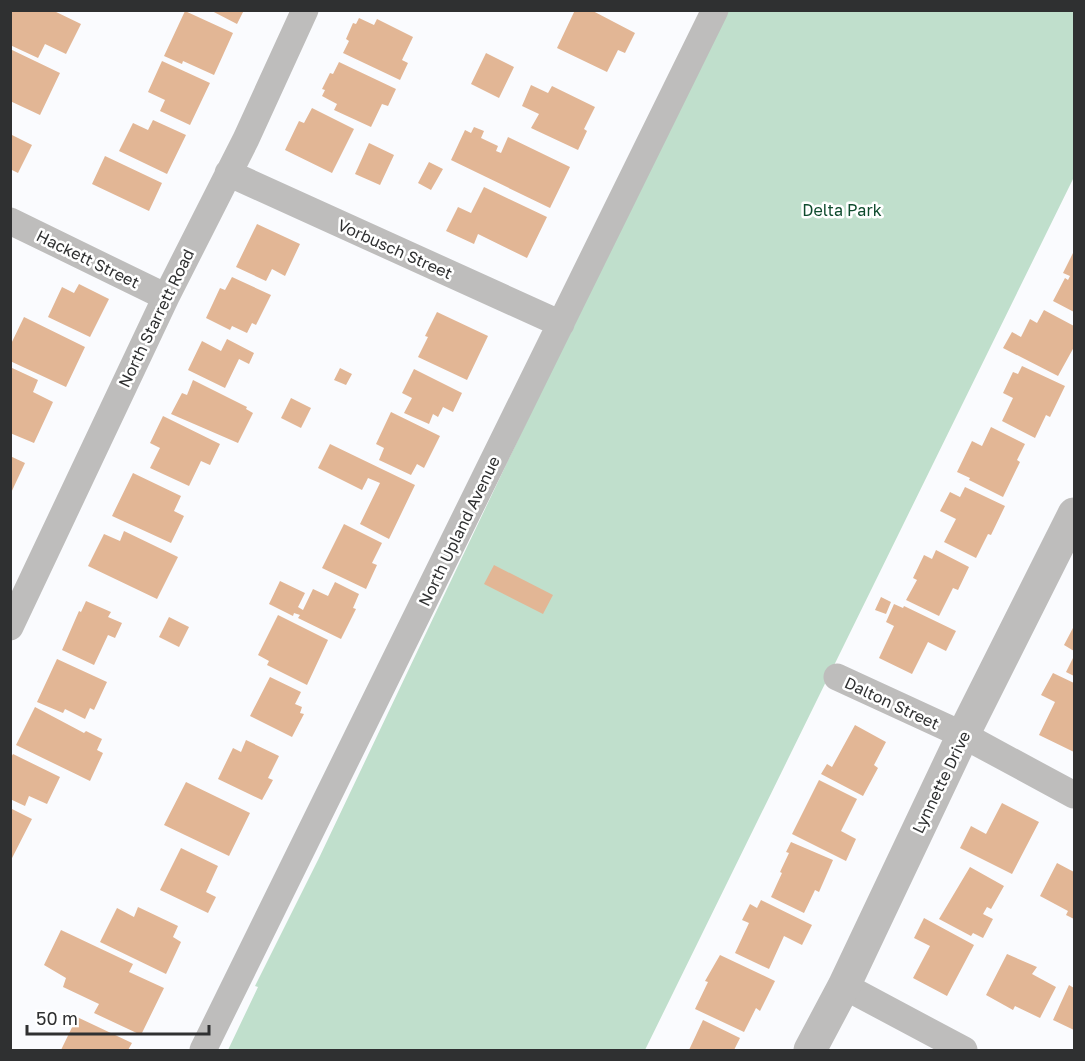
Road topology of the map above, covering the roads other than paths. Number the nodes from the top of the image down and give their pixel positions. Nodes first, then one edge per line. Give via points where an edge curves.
1 (305, 10) edge
2 (715, 10) edge
3 (228, 173) junction
4 (10, 221) edge
5 (165, 297) junction
6 (561, 324) junction
7 (1074, 513) edge
8 (11, 623) edge
9 (837, 677) dead end
10 (963, 735) junction
11 (1074, 795) edge
12 (844, 986) junction
13 (202, 1050) edge
14 (810, 1050) edge
15 (964, 1050) edge

1 - 3 street, North Starrett Road
2 - 6 street, North Upland Avenue
3 - 5 street, North Starrett Road
3 - 6 street, Vorbusch Street
4 - 5 street, Hackett Street
5 - 8 street, North Starrett Road
6 - 13 street, North Upland Avenue
7 - 10 street, Lynnette Drive
9 - 10 street, Dalton Street
10 - 11 street, Dalton Street
10 - 12 street, Lynnette Drive
12 - 14 street, Lynnette Drive
12 - 15 street

